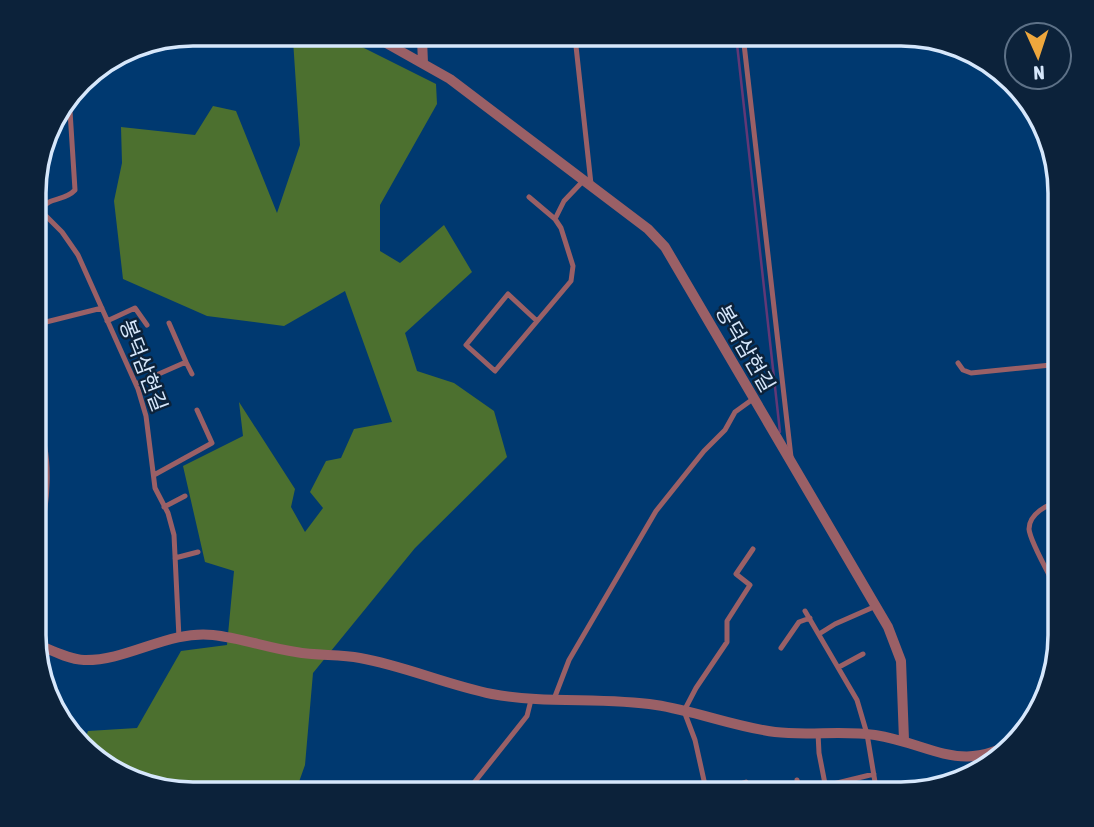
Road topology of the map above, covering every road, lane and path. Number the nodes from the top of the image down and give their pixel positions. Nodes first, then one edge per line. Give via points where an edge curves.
1 (392, 46) edge
2 (423, 46) edge
3 (576, 46) edge
4 (745, 46) edge
5 (425, 64) junction
6 (70, 111) dead end
7 (587, 185) junction
8 (529, 197) dead end
9 (46, 202) edge
10 (46, 216) edge
11 (555, 219) junction
12 (102, 308) junction
13 (107, 321) junction
14 (537, 321) junction
15 (46, 322) edge
16 (169, 323) dead end
17 (147, 325) dead end
18 (186, 362) junction
19 (958, 363) dead end
20 (1048, 365) edge
21 (192, 374) dead end
22 (136, 384) junction
23 (753, 399) junction
24 (197, 410) dead end
25 (792, 463) junction
26 (153, 475) junction
27 (185, 496) dead end
28 (164, 507) junction
29 (1048, 507) edge
30 (753, 549) dead end
31 (198, 552) dead end
32 (175, 558) junction
33 (1048, 570) edge
34 (876, 606) junction
35 (805, 611) dead end
36 (810, 618) junction
37 (818, 634) junction
38 (179, 638) junction
39 (46, 648) edge
40 (781, 648) dead end
41 (863, 654) dead end
42 (839, 667) junction
43 (531, 700) junction
44 (553, 701) junction
45 (684, 710) junction
46 (818, 733) junction
47 (867, 734) junction
48 (904, 740) junction
49 (982, 757) edge
50 (874, 774) junction
51 (475, 781) edge
52 (706, 782) edge
53 (824, 782) edge
54 (842, 782) edge
55 (875, 782) edge

1 - 5 street, 봉덕삼현길
2 - 5 street
3 - 7 lane
4 - 25 lane
5 - 7 street, 봉덕삼현길
6 - 9 lane via 75,190
7 - 11 lane via 564,201
7 - 23 street, 봉덕삼현길 via 648,229 664,247
8 - 11 lane
10 - 12 lane, 봉덕삼현길 via 78,255
11 - 14 lane via 571,258 571,281
12 - 13 lane, 봉덕삼현길
12 - 15 lane
13 - 17 lane via 135,308
13 - 22 lane, 봉덕삼현길
14 - 14 lane via 495,371 466,345 508,294
16 - 18 lane
18 - 21 lane
18 - 22 lane
19 - 20 lane via 971,373
22 - 26 lane, 봉덕삼현길 via 146,416
23 - 25 street, 봉덕삼현길
23 - 44 lane via 735,412 656,511 569,660
24 - 26 lane via 212,443
25 - 34 street, 봉덕삼현길
26 - 28 lane, 봉덕삼현길
27 - 28 lane
28 - 32 lane, 봉덕삼현길 via 174,535
29 - 33 lane via 1032,517 1029,530
30 - 45 lane via 736,575 750,585 727,621 727,642
31 - 32 lane
32 - 38 lane, 봉덕삼현길
34 - 37 lane
34 - 48 street, 봉덕삼현길 via 901,661
35 - 36 lane
36 - 37 lane
36 - 40 lane via 799,622
37 - 42 lane
38 - 39 street via 84,660
38 - 43 street via 214,635 303,653 358,658 440,682
41 - 42 lane
42 - 47 lane via 857,700
43 - 44 street
43 - 51 lane via 527,716
44 - 45 street via 631,702
45 - 46 street via 775,732
45 - 52 lane
46 - 47 street
46 - 53 lane
47 - 48 street
47 - 50 lane
48 - 49 street via 925,749
50 - 54 lane
50 - 55 lane

